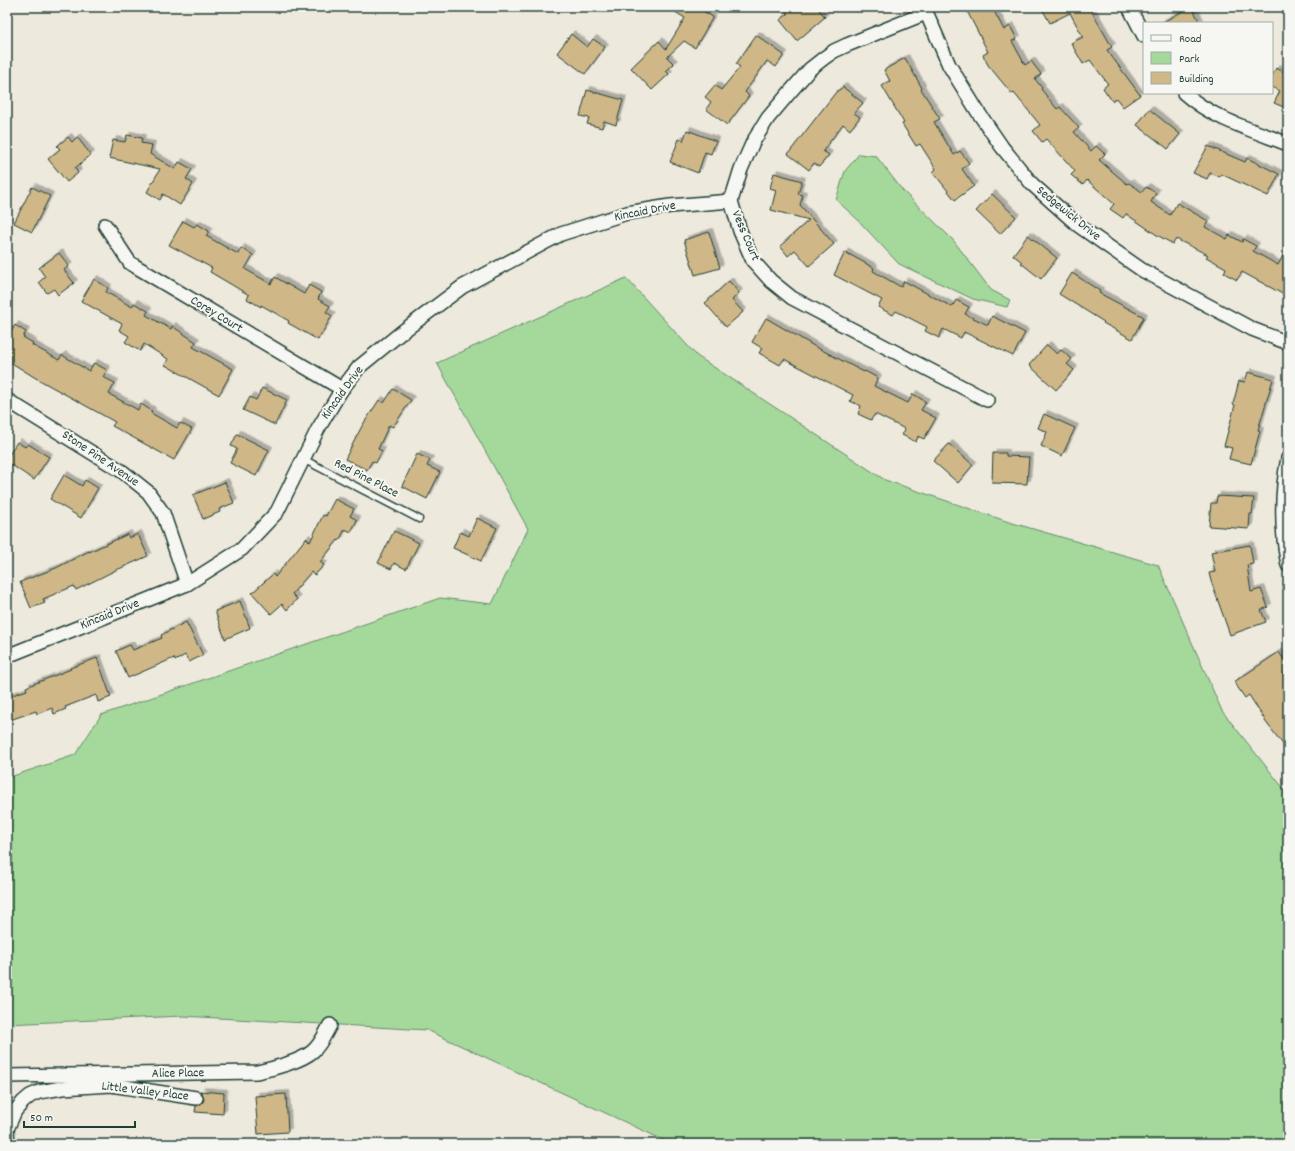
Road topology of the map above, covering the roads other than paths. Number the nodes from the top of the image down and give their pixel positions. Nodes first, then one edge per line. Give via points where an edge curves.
1 (1129, 7) edge
2 (925, 10) edge
3 (1143, 34) edge
4 (1185, 94) edge
5 (1288, 144) edge
6 (731, 201) junction
7 (105, 225) dead end
8 (1288, 343) edge
9 (342, 390) junction
10 (7, 400) edge
11 (987, 400) dead end
12 (1288, 458) edge
13 (303, 459) junction
14 (419, 519) dead end
15 (1288, 565) edge
16 (187, 584) junction
17 (8, 652) edge
18 (330, 1025) dead end
19 (7, 1076) edge
20 (196, 1098) dead end
21 (8, 1144) edge

1 - 3 street
2 - 6 street, Vess Court via 834,51 810,69 768,118 753,142
2 - 8 street, Sedgewick Drive via 949,65 1002,147 1032,184 1079,226 1142,270 1252,329
4 - 5 street via 1195,103 1224,118
6 - 9 street, Kincaid Drive via 670,206 628,213 561,234 462,287 359,367
6 - 11 street, Vess Court via 753,261 771,282 792,298
7 - 9 street, Corey Court via 130,264
9 - 13 street, Kincaid Drive
10 - 16 street, Stone Pine Avenue via 123,472 148,492 163,513
12 - 15 street via 1283,520
13 - 14 lane, Red Pine Place
13 - 16 street, Kincaid Drive via 277,512 242,549
16 - 17 street, Kincaid Drive
18 - 19 street, Alice Place via 312,1053 285,1065 257,1072
20 - 21 street, Little Valley Place via 111,1085 39,1092 30,1096 15,1111 7,1129

